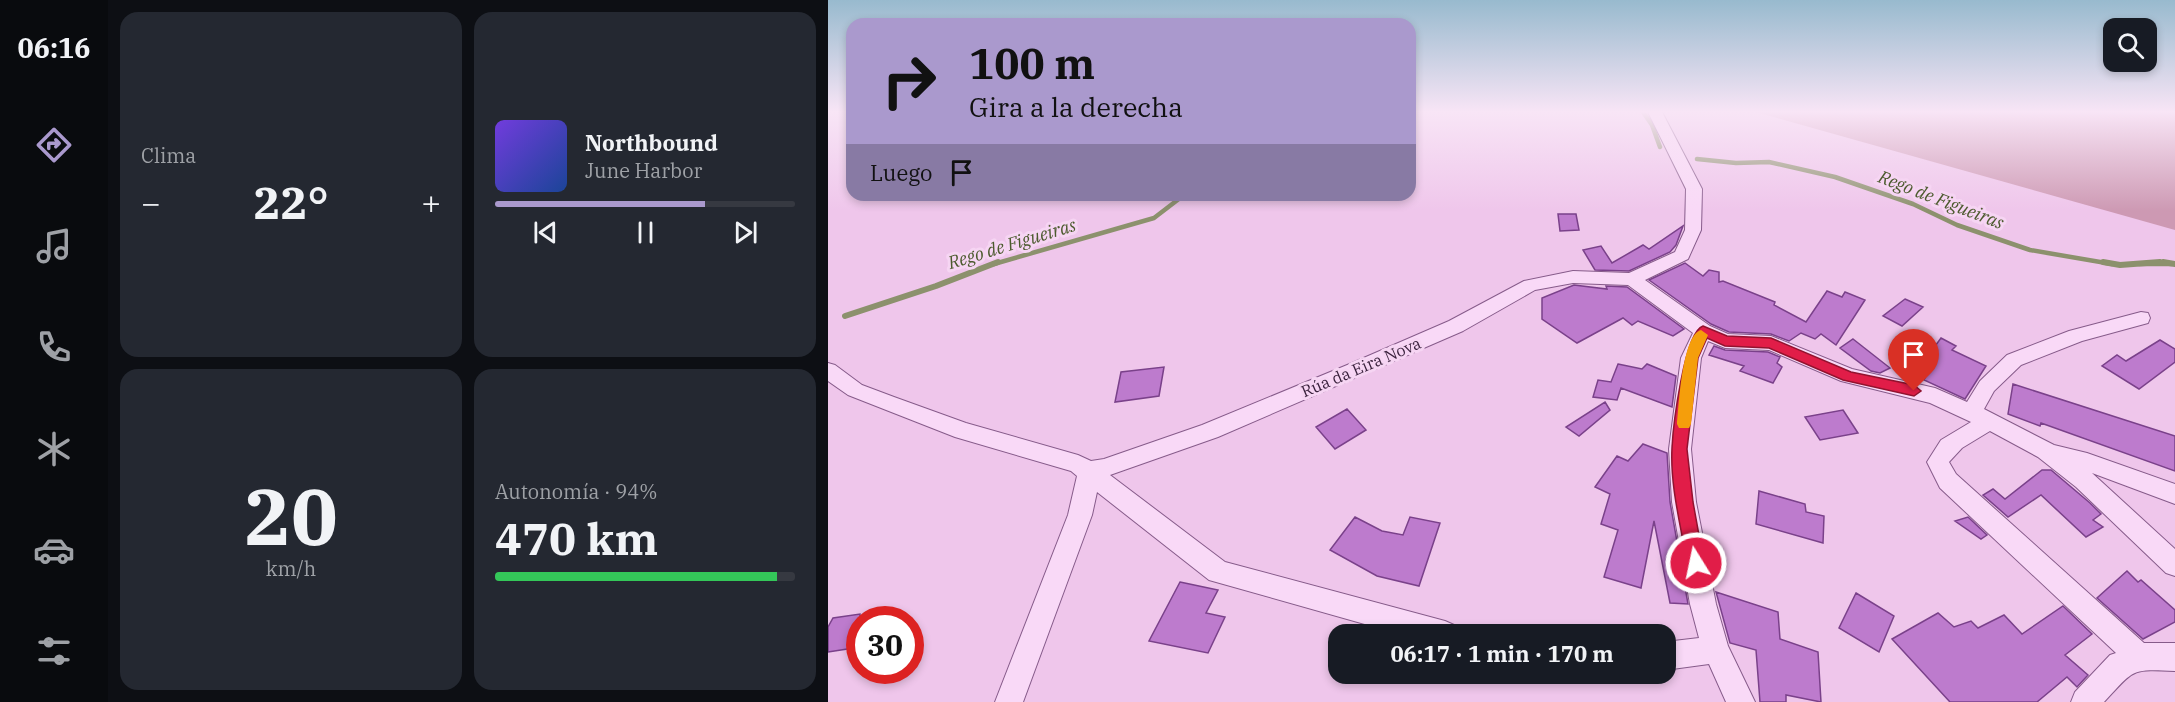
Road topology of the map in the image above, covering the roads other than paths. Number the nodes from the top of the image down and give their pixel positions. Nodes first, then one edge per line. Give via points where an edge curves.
1 (1673, 145) edge
2 (1632, 279) junction
3 (2141, 318) dead end
4 (1703, 331) junction
5 (828, 370) edge
6 (1980, 416) junction
7 (2046, 451) junction
8 (1090, 471) junction
9 (2175, 494) edge
10 (2175, 565) edge
11 (1408, 624) edge
12 (1716, 650) junction
13 (1676, 655) edge
14 (2139, 656) junction
15 (2175, 657) edge
16 (1009, 702) edge
17 (1741, 702) edge
18 (2085, 702) edge

1 - 2 street via 1694,189 1694,230 1682,255
2 - 4 street
2 - 8 street, Rúa da Eira Nova via 1573,277 1530,285 1456,326 1274,404 1210,431
3 - 6 street via 2076,336 2014,360 1987,386
4 - 6 street via 1725,341 1771,343 1848,376 1935,396
4 - 12 street via 1692,358 1680,449 1684,502
5 - 8 street via 855,390 887,404 1070,461
6 - 7 street
6 - 14 street via 1980,428 1945,448 1938,462 1948,481
7 - 9 street
7 - 10 street via 2084,480
8 - 11 street via 1218,572
8 - 16 street via 1080,515
12 - 13 street
12 - 17 street
14 - 15 street
14 - 18 street via 2120,665

